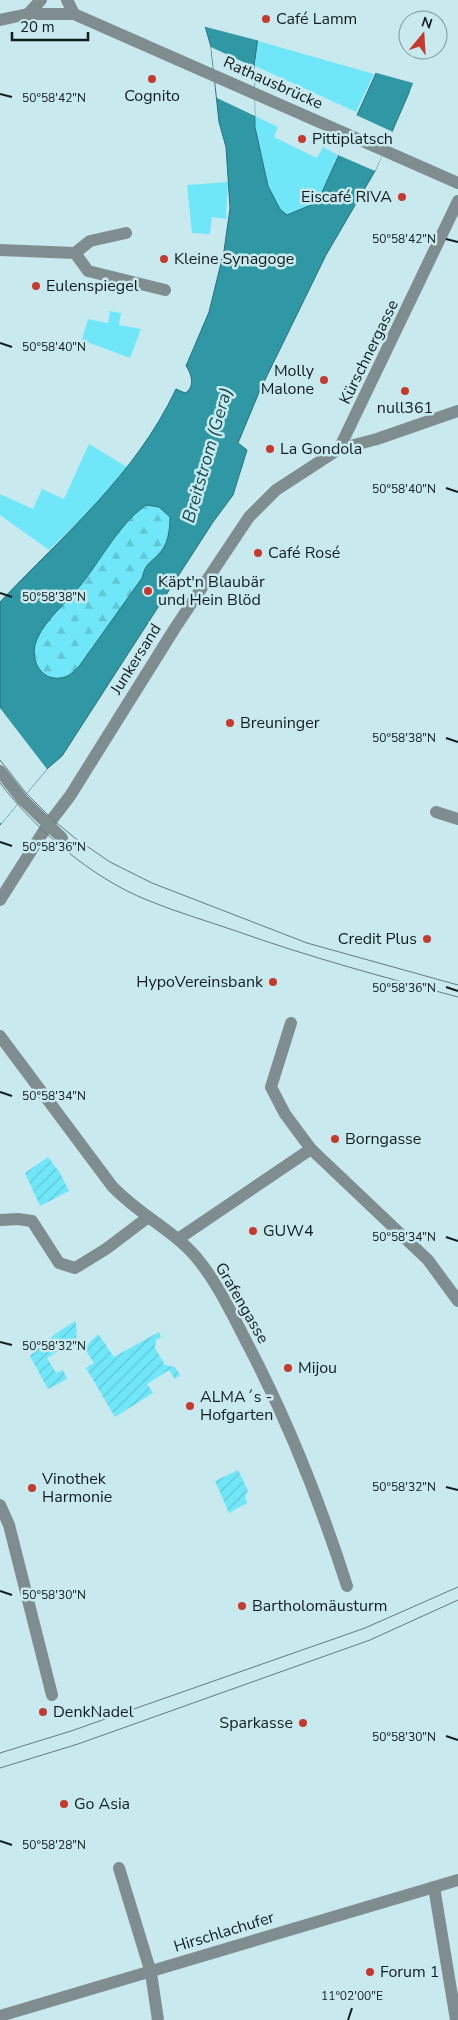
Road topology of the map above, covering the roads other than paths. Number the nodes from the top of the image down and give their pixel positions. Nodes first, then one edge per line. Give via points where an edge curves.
1 (24, 0) edge
2 (41, 0) edge
3 (67, 0) edge
4 (28, 14) junction
5 (74, 14) junction
6 (0, 20) edge
7 (458, 183) edge
8 (458, 201) edge
9 (126, 233) dead end
10 (0, 250) edge
11 (75, 253) junction
12 (165, 290) dead end
13 (458, 411) edge
14 (339, 449) junction
15 (0, 771) edge
16 (436, 812) dead end
17 (458, 819) edge
18 (47, 826) junction
19 (62, 838) dead end
20 (0, 900) edge
21 (291, 1023) dead end
22 (0, 1036) edge
23 (311, 1150) junction
24 (147, 1218) junction
25 (0, 1220) edge
26 (178, 1239) junction
27 (458, 1302) edge
28 (0, 1505) edge
29 (347, 1586) dead end
30 (52, 1695) dead end
31 (119, 1868) dead end
32 (458, 1880) edge
33 (434, 1887) junction
34 (150, 1973) junction
35 (0, 2016) edge
36 (158, 2020) edge
37 (456, 2020) edge

1 - 4 street
2 - 4 street
3 - 5 street
4 - 5 street
4 - 6 street
5 - 7 street, Rathausbrücke
8 - 14 street, Kürschnergasse
9 - 11 street via 89,237
10 - 11 street
11 - 12 street via 88,271
13 - 14 street
14 - 18 street, Junkersand via 276,490 244,524 70,796
15 - 18 street
16 - 17 street
18 - 19 street
18 - 20 street, Junkersand
21 - 23 street via 271,1087 285,1114
22 - 24 street, Grafengasse via 112,1186
23 - 26 street
23 - 27 street via 428,1260
24 - 25 street via 74,1268 59,1263 32,1222
24 - 26 street, Grafengasse
26 - 29 street, Grafengasse via 214,1282 263,1373 301,1462
28 - 30 street via 9,1525
31 - 34 street
32 - 33 street, Hirschlachufer
33 - 34 street, Hirschlachufer
33 - 37 street
34 - 35 street, Hirschlachufer
34 - 36 street

